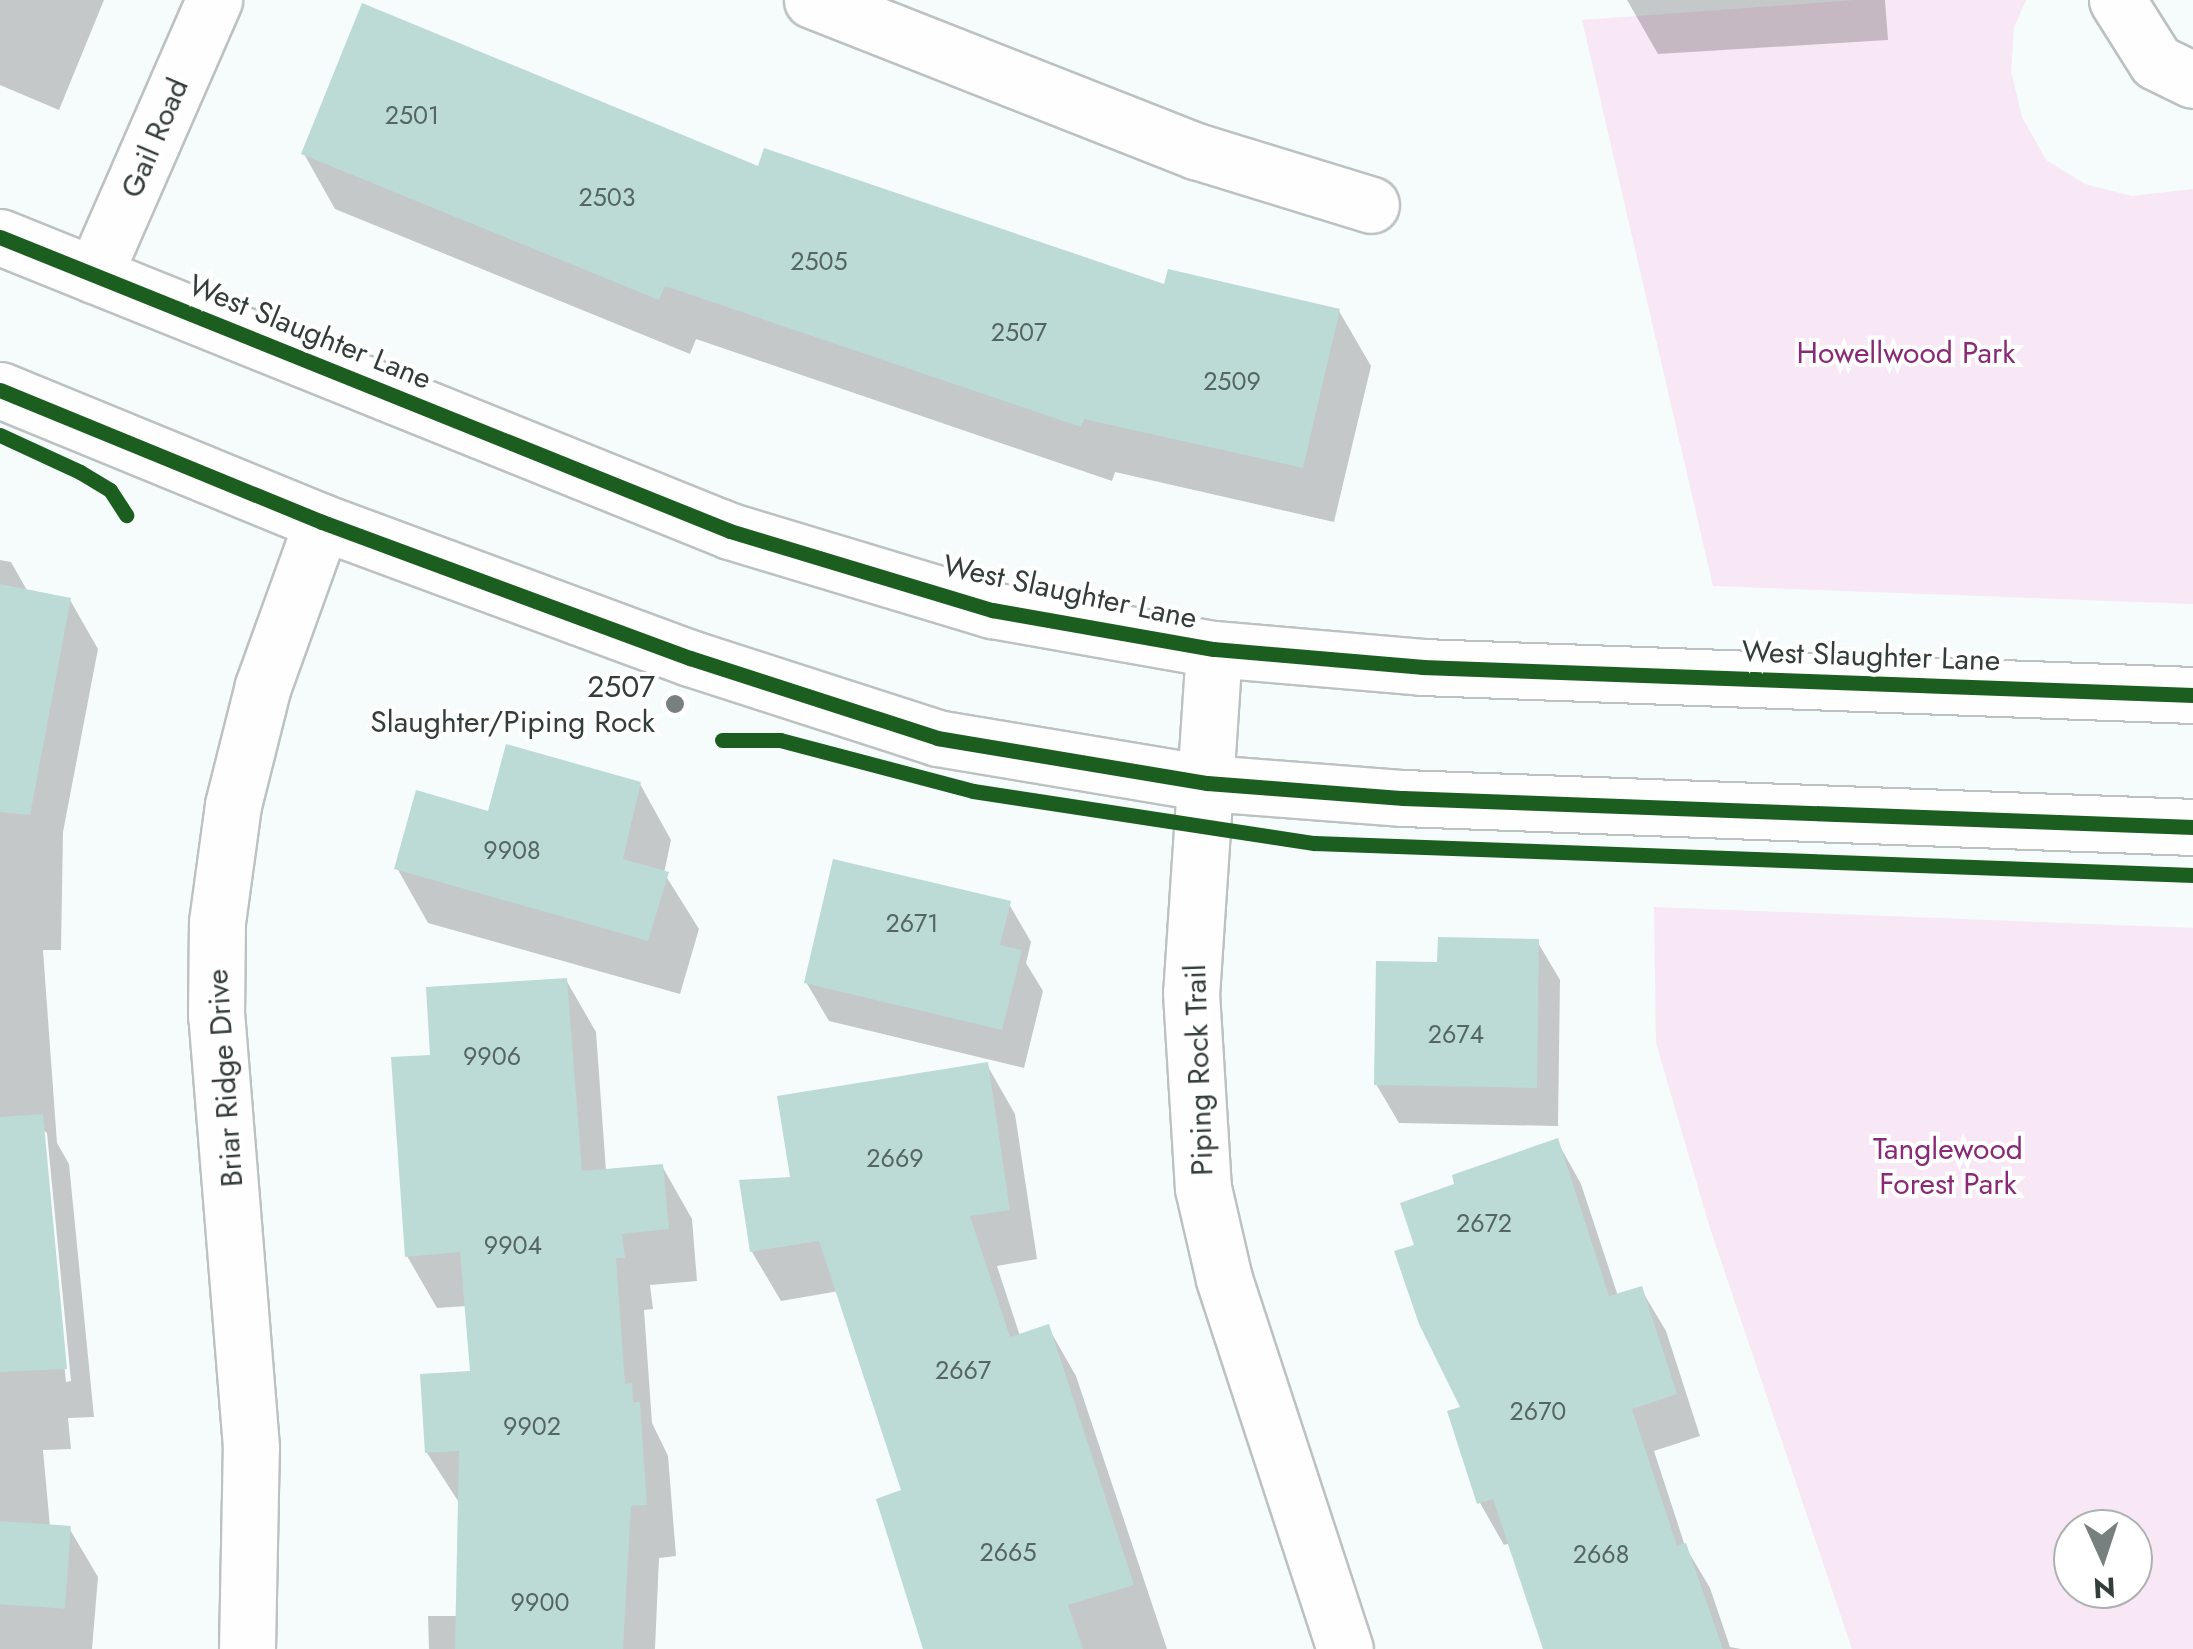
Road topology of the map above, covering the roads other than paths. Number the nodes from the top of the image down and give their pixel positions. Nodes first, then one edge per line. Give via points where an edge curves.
1 (214, 0) edge
2 (812, 0) edge
3 (2117, 0) edge
4 (2193, 80) edge
5 (1371, 205) dead end
6 (0, 237) edge
7 (94, 275) junction
8 (0, 390) edge
9 (322, 522) junction
10 (1214, 649) junction
11 (2193, 695) edge
12 (1207, 783) junction
13 (2193, 827) edge
14 (247, 1649) edge
15 (1345, 1649) edge

1 - 7 main road, Gail Road
2 - 5 main road via 1196,152
3 - 4 main road via 2156,62
6 - 7 main road, West Slaughter Lane
7 - 10 main road, West Slaughter Lane via 730,531 992,610
8 - 9 main road
9 - 12 main road via 690,658 938,738
9 - 14 main road, Briar Ridge Drive via 259,703 233,805 218,922 216,1016 250,1447
10 - 11 main road, West Slaughter Lane via 1422,667
10 - 12 main road, Piping Rock Trail
12 - 13 main road via 1403,798
12 - 15 main road, Piping Rock Trail via 1192,993 1203,1188 1224,1279

